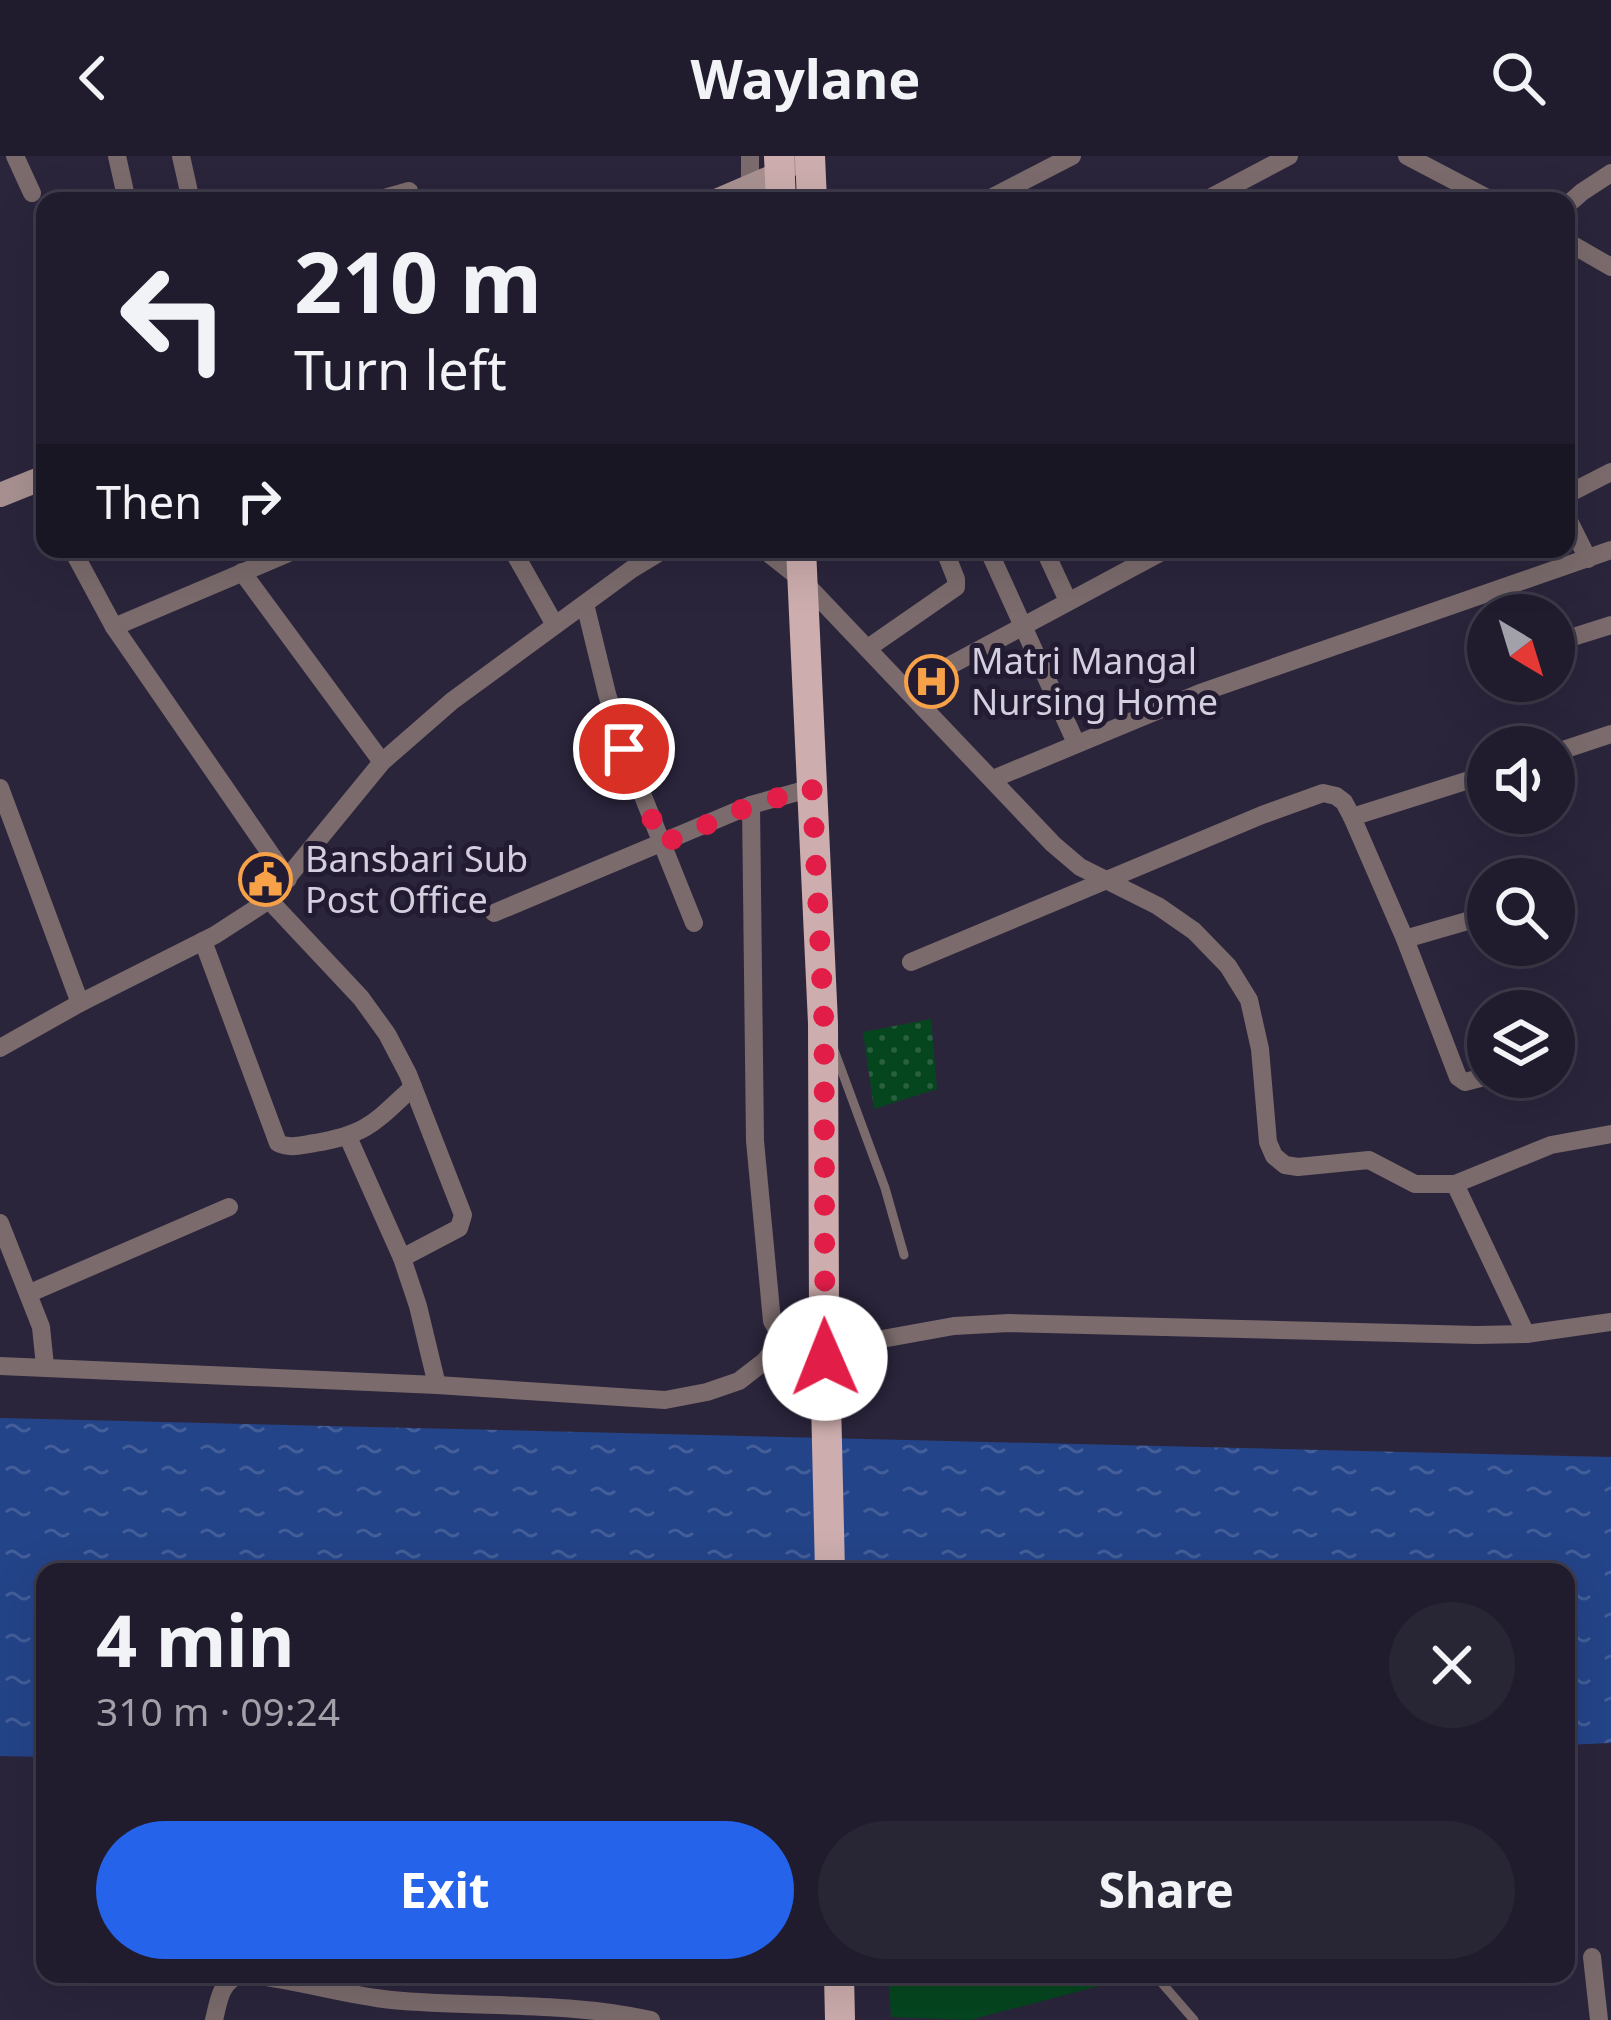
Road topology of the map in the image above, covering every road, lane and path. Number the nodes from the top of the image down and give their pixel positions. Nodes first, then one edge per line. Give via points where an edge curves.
1 (15, 156) edge
2 (117, 156) edge
3 (181, 156) edge
4 (750, 156) edge
5 (811, 156) edge
6 (1072, 156) edge
7 (1288, 156) edge
8 (1407, 156) edge
9 (785, 172) edge
10 (1611, 173) edge
11 (409, 191) dead end
12 (126, 192) edge
13 (189, 192) edge
14 (406, 192) edge
15 (750, 192) edge
16 (753, 192) edge
17 (812, 192) edge
18 (1002, 192) edge
19 (1221, 192) edge
20 (1475, 192) edge
21 (32, 193) dead end
22 (1575, 198) edge
23 (1575, 246) edge
24 (1611, 267) edge
25 (1611, 472) edge
26 (36, 485) edge
27 (1575, 490) edge
28 (0, 495) edge
29 (1575, 532) edge
30 (1611, 550) edge
31 (76, 558) edge
32 (276, 558) edge
33 (517, 558) edge
34 (651, 558) edge
35 (948, 558) edge
36 (992, 558) edge
37 (1048, 558) edge
38 (1150, 558) edge
39 (1588, 559) junction
40 (802, 565) edge
41 (242, 572) junction
42 (1500, 590) junction
43 (1502, 594) edge
44 (1068, 601) junction
45 (585, 604) junction
46 (1024, 625) junction
47 (1611, 625) edge
48 (555, 626) junction
49 (114, 627) junction
50 (1575, 636) edge
51 (868, 648) junction
52 (906, 689) junction
53 (1611, 734) edge
54 (1076, 743) junction
55 (1575, 745) edge
56 (382, 762) junction
57 (993, 779) junction
58 (1467, 781) edge
59 (812, 788) junction
60 (0, 790) edge
61 (752, 805) junction
62 (1352, 817) junction
63 (662, 844) junction
64 (288, 879) junction
65 (1104, 881) junction
66 (269, 900) junction
67 (494, 913) dead end
68 (1467, 921) edge
69 (694, 922) dead end
70 (1405, 939) junction
71 (203, 941) junction
72 (910, 962) dead end
73 (80, 1003) junction
74 (824, 1023) junction
75 (0, 1048) edge
76 (1467, 1081) edge
77 (413, 1087) junction
78 (1611, 1134) edge
79 (348, 1137) junction
80 (1454, 1184) junction
81 (229, 1207) dead end
82 (0, 1223) edge
83 (904, 1255) dead end
84 (402, 1258) junction
85 (30, 1293) junction
86 (1611, 1322) edge
87 (1526, 1334) junction
88 (781, 1338) junction
89 (0, 1366) edge
90 (44, 1366) junction
91 (437, 1385) junction
92 (830, 1563) edge
93 (1592, 1957) dead end
94 (226, 1983) edge
95 (292, 1983) edge
96 (839, 1983) edge
97 (1162, 1983) edge
98 (214, 2020) edge
99 (651, 2020) edge
100 (840, 2020) edge
101 (1194, 2020) edge
102 (1599, 2020) edge

1 - 21 street
2 - 12 street
3 - 13 street
4 - 15 street
5 - 17 main road
6 - 18 street
7 - 19 street
8 - 20 street
9 - 16 main road
10 - 22 street
11 - 14 street
23 - 24 street
25 - 27 street
26 - 28 main road
29 - 39 street
30 - 39 street
31 - 49 street
32 - 41 street
33 - 48 street
34 - 45 street
35 - 51 street via 956,587
36 - 46 street
37 - 44 street
38 - 44 street
39 - 42 street
40 - 51 street
40 - 59 main road
41 - 49 street
41 - 56 street
42 - 43 street
42 - 54 street
44 - 46 street
45 - 48 street
45 - 63 street via 624,749
46 - 52 street
46 - 54 street
47 - 50 street
48 - 56 street
49 - 64 street
51 - 52 street
52 - 57 street
53 - 55 street
54 - 57 street
56 - 64 street
57 - 65 street via 1053,844
58 - 62 street
59 - 61 street
59 - 74 main road
60 - 73 street
61 - 63 street
61 - 88 street via 755,1141 772,1321
62 - 65 street via 1344,802 1323,794
62 - 70 street
63 - 67 street
63 - 69 street
64 - 66 street
65 - 72 street
65 - 80 street via 1158,906 1228,966 1249,1000 1274,1156 1298,1167 1369,1160 1415,1184
66 - 71 street
66 - 77 street via 362,998
68 - 70 street
70 - 76 street via 1458,1077
71 - 73 street
71 - 79 street via 278,1143
73 - 75 street
74 - 83 lane
74 - 92 main road, bridge
77 - 79 street
77 - 84 street via 463,1215 459,1228
78 - 80 street via 1551,1145
79 - 84 street
80 - 87 street
81 - 85 street
82 - 85 street
84 - 91 street
85 - 90 street
86 - 87 street
87 - 88 street via 1009,1323 810,1352
88 - 91 street via 739,1381 665,1400
89 - 90 street
90 - 91 street
93 - 102 street
94 - 98 street
95 - 99 street via 379,1999 578,2008
96 - 100 main road
97 - 101 lane

